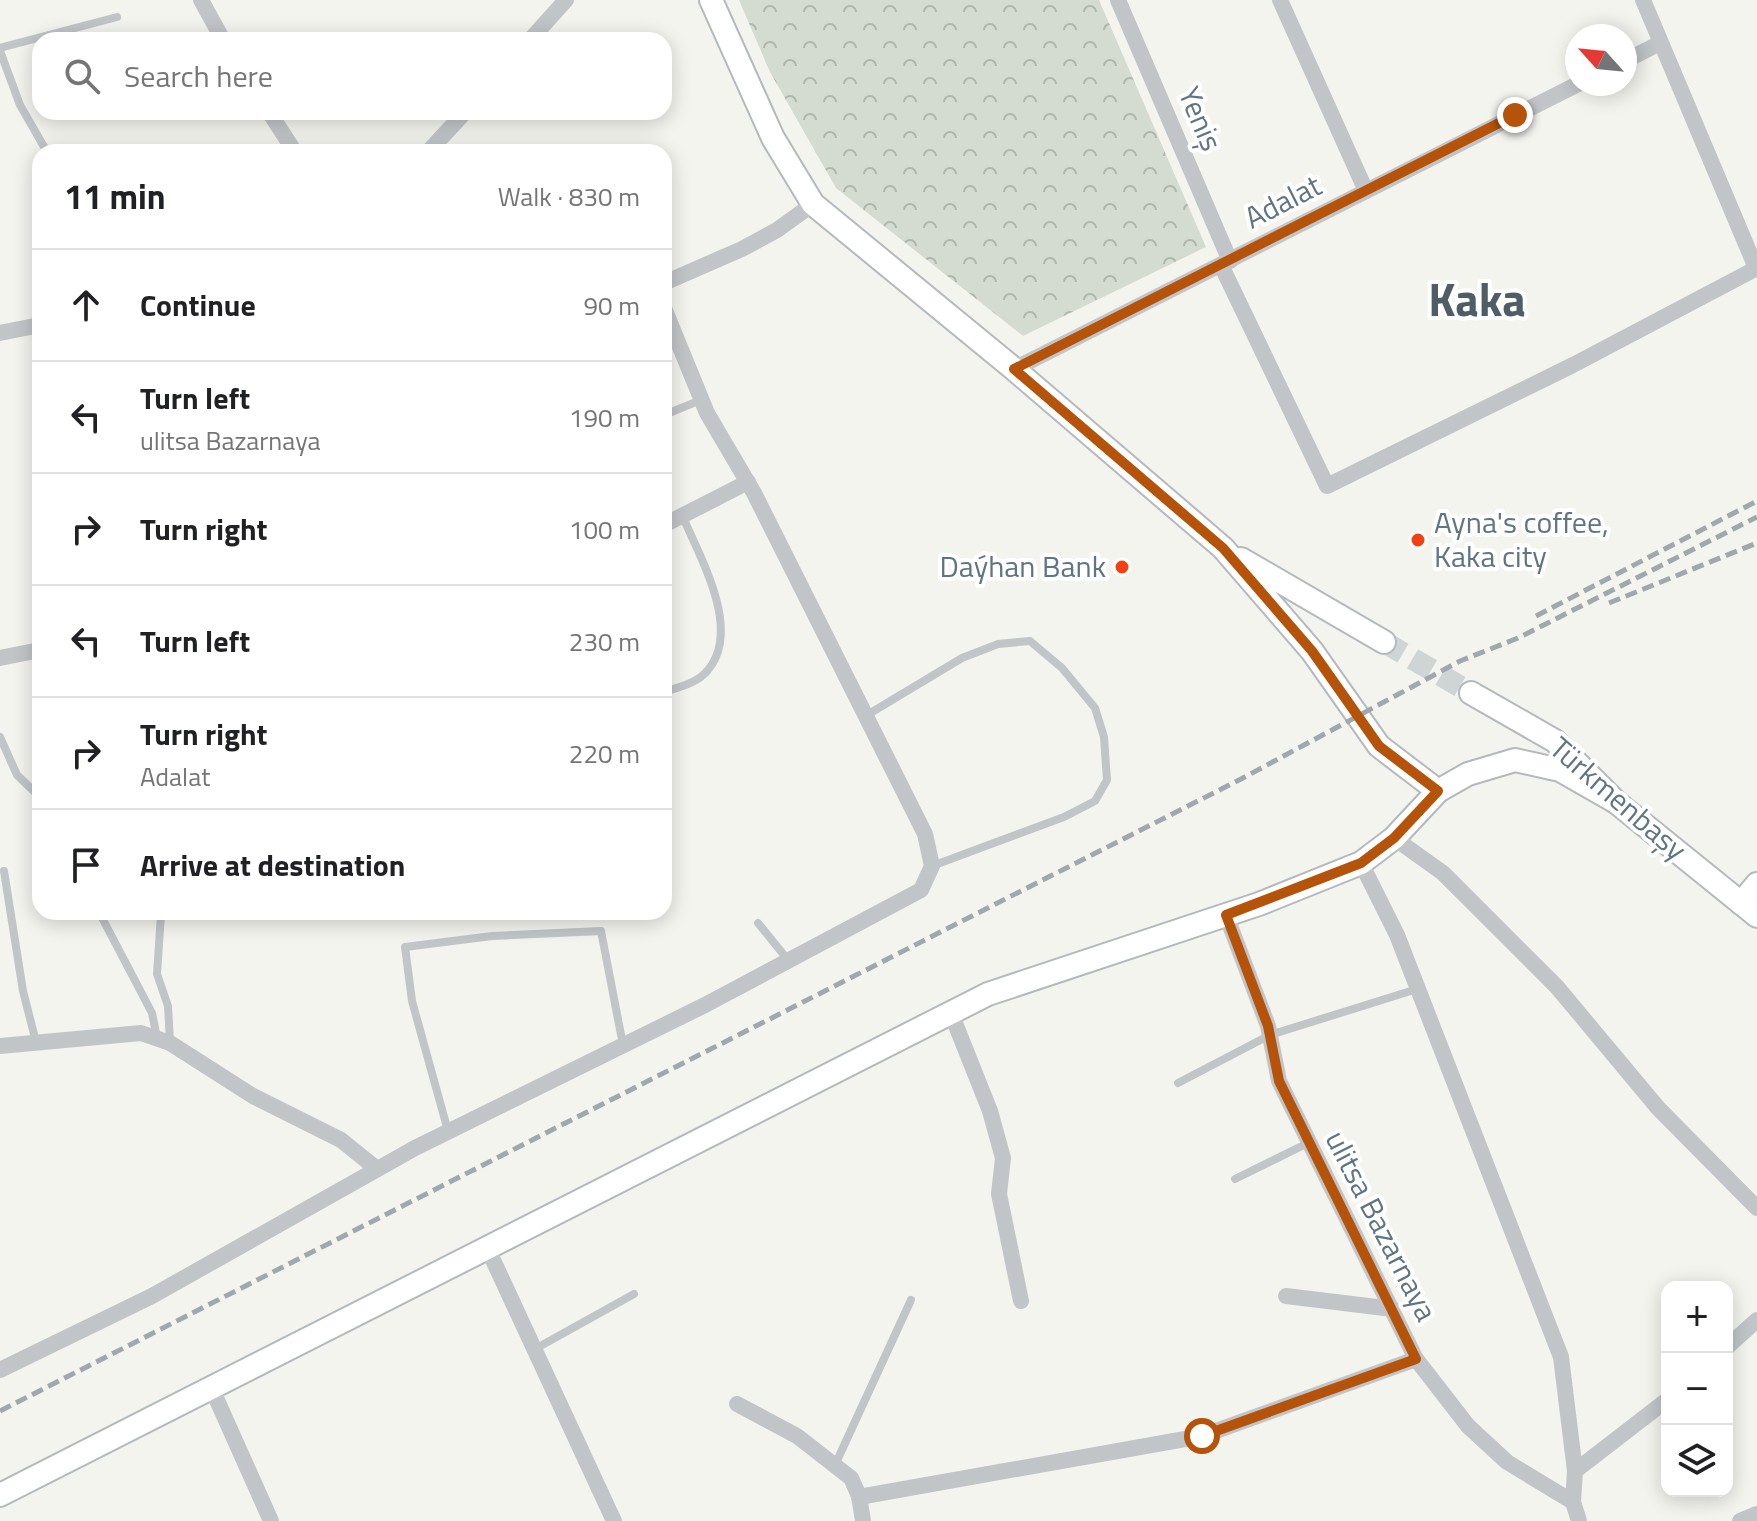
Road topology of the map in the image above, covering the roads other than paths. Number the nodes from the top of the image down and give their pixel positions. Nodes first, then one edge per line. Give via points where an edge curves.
1 (201, 0) edge
2 (566, 0) edge
3 (711, 0) edge
4 (1118, 0) edge
5 (1280, 0) edge
6 (1643, 0) edge
7 (117, 17) dead end
8 (64, 32) edge
9 (219, 32) edge
10 (537, 32) edge
11 (32, 41) edge
12 (1660, 43) junction
13 (0, 50) edge
14 (1637, 55) edge
15 (1565, 91) edge
16 (274, 120) edge
17 (458, 120) edge
18 (42, 144) edge
19 (290, 144) edge
20 (435, 144) edge
21 (1366, 191) junction
22 (813, 204) junction
23 (1225, 263) junction
24 (1757, 268) edge
25 (672, 279) edge
26 (32, 327) edge
27 (672, 328) edge
28 (0, 333) edge
29 (1014, 369) junction
30 (701, 400) junction
31 (672, 412) edge
32 (748, 482) junction
33 (683, 517) junction
34 (672, 522) edge
35 (1223, 548) junction
36 (1384, 642) tunnel mouth
37 (32, 652) edge
38 (0, 658) edge
39 (672, 690) edge
40 (1471, 693) tunnel mouth
41 (867, 715) junction
42 (0, 737) edge
43 (32, 789) edge
44 (1438, 791) junction
45 (1616, 802) junction
46 (1394, 838) junction
47 (1361, 863) junction
48 (932, 866) junction
49 (4, 871) dead end
50 (1757, 884) edge
51 (1749, 909) edge
52 (1226, 915) junction
53 (103, 920) edge
54 (161, 920) edge
55 (758, 923) dead end
56 (789, 960) junction
57 (1417, 989) junction
58 (951, 1013) junction
59 (1270, 1035) junction
60 (163, 1041) junction
61 (36, 1042) junction
62 (623, 1045) junction
63 (0, 1046) edge
64 (1178, 1083) dead end
65 (448, 1131) junction
66 (1308, 1143) junction
67 (377, 1169) junction
68 (1235, 1179) dead end
69 (1757, 1208) edge
70 (487, 1247) junction
71 (634, 1294) dead end
72 (1286, 1296) dead end
73 (911, 1300) dead end
74 (1021, 1301) dead end
75 (1393, 1309) junction
76 (1757, 1320) edge
77 (1733, 1342) edge
78 (534, 1350) junction
79 (1416, 1359) junction
80 (0, 1370) edge
81 (212, 1389) junction
82 (737, 1404) dead end
83 (1661, 1405) edge
84 (835, 1466) junction
85 (1575, 1471) junction
86 (0, 1495) edge
87 (859, 1497) junction
88 (1573, 1502) junction
89 (1757, 1514) edge
90 (271, 1521) edge
91 (614, 1521) edge
92 (863, 1521) edge
93 (1579, 1521) edge
94 (1740, 1521) edge

1 - 9 street
2 - 10 street
3 - 22 street via 773,138
4 - 23 street, Yeniş
5 - 21 street
6 - 12 street
7 - 8 lane
11 - 13 lane
12 - 14 street
12 - 24 street
13 - 18 lane via 20,105
15 - 21 street, Adalat
16 - 19 street
17 - 20 street
21 - 23 street, Adalat
22 - 25 street via 742,249
22 - 29 street
23 - 24 street, Yeniş via 1327,486
23 - 29 street, Adalat
26 - 28 street
27 - 30 street
29 - 35 street
30 - 31 lane
30 - 32 street
32 - 33 street
32 - 41 street
33 - 34 street
33 - 39 lane via 720,609 721,642 709,670
35 - 36 street
35 - 44 street via 1312,651 1379,746
37 - 38 street
40 - 45 street, Türkmenbaşy via 1555,741
41 - 48 street via 925,834
41 - 48 lane via 962,658 998,644 1030,641 1062,668 1095,708 1104,737 1107,780 1095,801
42 - 43 lane via 17,775
44 - 45 street via 1468,774 1515,760 1560,770
44 - 46 street
45 - 51 street, Türkmenbaşy
46 - 47 street
46 - 69 street via 1443,873 1557,987 1658,1108
47 - 52 street
47 - 57 street
48 - 56 street via 921,890
49 - 61 lane
50 - 51 street
52 - 58 street via 988,994
52 - 59 street, ulitsa Bazarnaya
53 - 60 lane
54 - 60 lane via 157,974 168,1006
55 - 56 lane
56 - 62 street
57 - 59 lane
57 - 85 street via 1561,1357
58 - 70 street
58 - 74 street via 1003,1158 999,1194
59 - 64 lane
59 - 66 street, ulitsa Bazarnaya via 1279,1081
60 - 61 street via 141,1033
60 - 67 street via 253,1096 341,1140
61 - 63 street
62 - 65 street
62 - 65 lane via 601,931 405,947 412,1001
65 - 67 street
66 - 68 lane
66 - 75 street, ulitsa Bazarnaya
67 - 80 street via 152,1296
70 - 78 street
70 - 81 street
71 - 78 lane
72 - 75 street
73 - 84 lane
75 - 79 street, ulitsa Bazarnaya
76 - 77 street
78 - 91 street
79 - 87 street via 1202,1436
79 - 88 street, ulitsa Bazarnaya via 1468,1426 1497,1453
81 - 86 street
81 - 90 street
82 - 84 street via 797,1436
83 - 85 street
84 - 87 street via 851,1478
85 - 88 street
87 - 92 street
88 - 93 street
89 - 94 street

